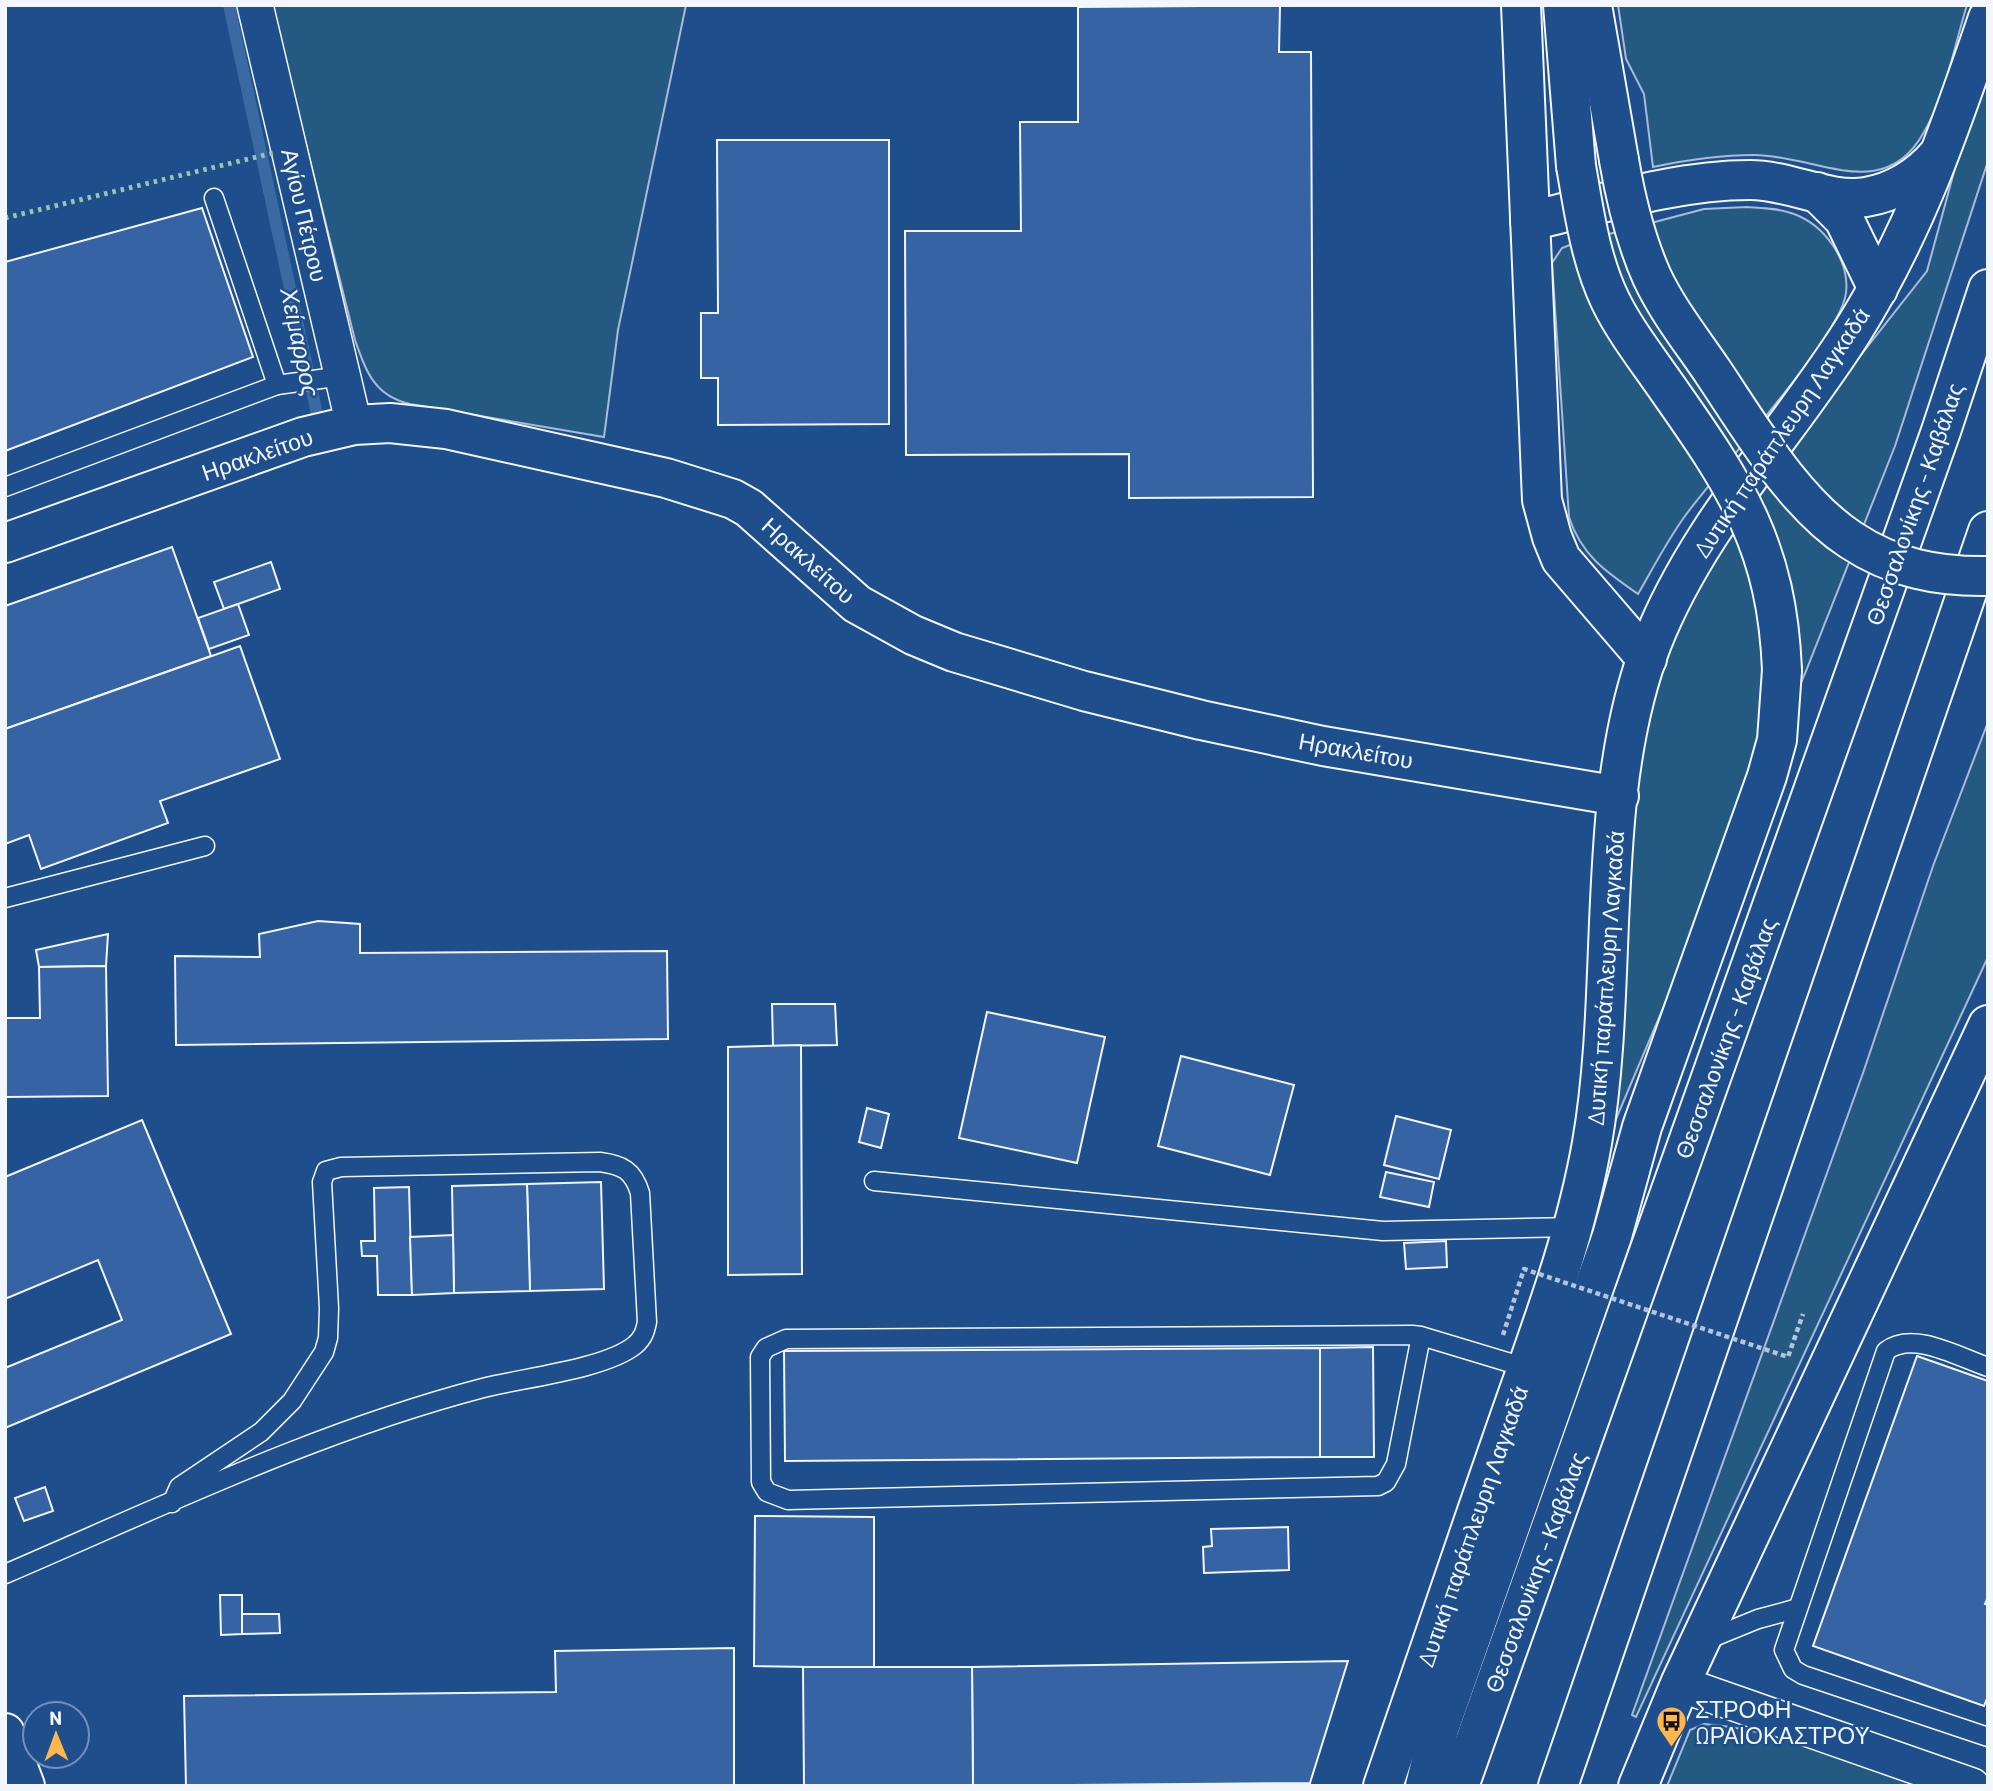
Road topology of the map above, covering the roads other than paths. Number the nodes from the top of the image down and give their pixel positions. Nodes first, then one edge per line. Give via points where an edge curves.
1 (255, 5) edge
2 (1521, 5) edge
3 (1563, 5) edge
4 (1592, 5) edge
5 (1988, 18) edge
6 (1941, 152) junction
7 (1817, 192) junction
8 (214, 198) dead end
9 (1856, 198) junction
10 (1915, 218) junction
11 (1530, 221) junction
12 (1878, 289) junction
13 (1988, 289) edge
14 (342, 376) junction
15 (277, 385) junction
16 (354, 425) junction
17 (5, 487) edge
18 (1988, 531) edge
19 (5, 543) edge
20 (1988, 576) edge
21 (1647, 659) junction
22 (1619, 796) junction
23 (205, 845) dead end
24 (5, 898) edge
25 (1988, 1025) edge
26 (874, 1181) dead end
27 (1573, 1227) junction
28 (1421, 1336) junction
29 (1988, 1367) edge
30 (1527, 1368) junction
31 (172, 1503) junction
32 (5, 1574) edge
33 (1795, 1609) junction
34 (1700, 1642) junction
35 (1680, 1684) junction
36 (5, 1733) edge
37 (1988, 1737) edge
38 (25, 1786) edge
39 (1383, 1786) edge
40 (1425, 1786) edge
41 (1460, 1786) edge
42 (1558, 1786) edge
43 (1638, 1786) edge
44 (1972, 1786) edge

1 - 14 street, Αγίου Πέτρου
2 - 11 main road
3 - 40 main road, bridge via 1576,166 1595,263 1611,301 1722,466 1749,519 1774,589 1780,625 1777,740 1642,1127 1612,1236 1438,1729
4 - 20 main road, bridge via 1632,223 1659,291 1720,383 1807,502 1851,540 1927,573
5 - 6 main road, Δυτική παράπλευρη Λαγκαδά
6 - 9 main road via 1895,189
6 - 10 main road, Δυτική παράπλευρη Λαγκαδά
7 - 9 main road
7 - 11 main road via 1777,182 1717,182
7 - 12 main road via 1844,219
8 - 15 lane
9 - 10 main road via 1895,215
10 - 12 main road, Δυτική παράπλευρη Λαγκαδά
11 - 21 main road via 1539,463 1548,525 1561,559
12 - 21 main road, Δυτική παράπλευρη Λαγκαδά via 1699,550 1671,600
13 - 41 main road, Θεσσαλονίκης - Καβάλας
14 - 15 lane
14 - 16 street, Αγίου Πέτρου
15 - 17 lane
16 - 19 main road, Ηρακλείτου via 303,437
16 - 22 main road, Ηρακλείτου via 390,423 446,429 666,478 733,499 761,517 857,604 913,635 995,666 1188,717 1310,743
18 - 42 main road
21 - 22 main road, Δυτική παράπλευρη Λαγκαδά via 1629,720
22 - 27 main road, Δυτική παράπλευρη Λαγκαδά via 1603,1062 1592,1143
23 - 24 lane
25 - 34 main road
26 - 27 lane via 1383,1231
27 - 30 main road, Δυτική παράπλευρη Λαγκαδά
28 - 28 lane via 775,1341 766,1348 758,1368 761,1482 767,1492 788,1500 1378,1486 1386,1482 1396,1464
28 - 30 lane
29 - 33 lane via 1917,1343 1894,1345 1886,1351
30 - 39 main road, Δυτική παράπλευρη Λαγκαδά
31 - 31 lane via 371,1423 484,1388 608,1358 635,1345 646,1322 640,1193 635,1178 621,1166 600,1162 341,1167 326,1171 322,1182 329,1318 324,1352 292,1401 261,1432 179,1487
31 - 32 lane
33 - 34 lane
33 - 37 lane via 1784,1650 1793,1669
34 - 35 main road
35 - 43 main road
35 - 44 street
36 - 38 main road

